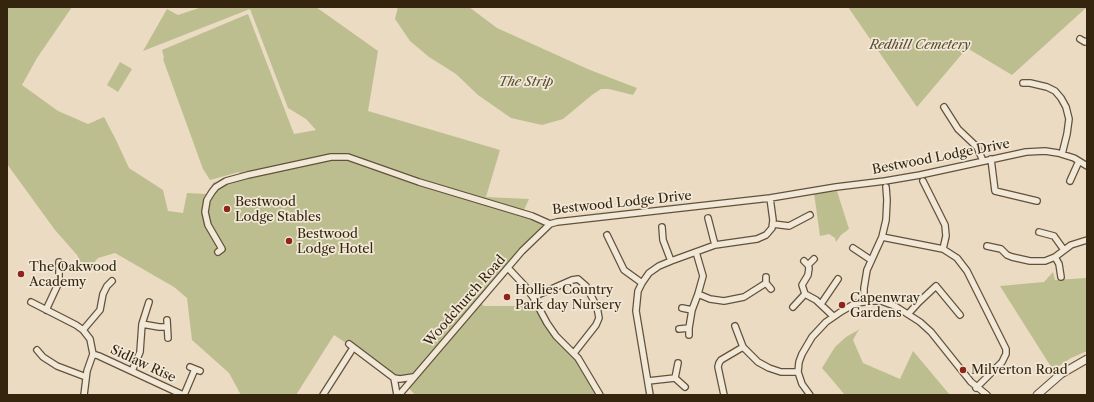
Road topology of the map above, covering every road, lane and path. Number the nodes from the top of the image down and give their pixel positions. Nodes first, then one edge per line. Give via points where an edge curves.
1 (1080, 39) dead end
2 (1087, 41) edge
3 (1023, 83) dead end
4 (945, 111) dead end
5 (1062, 154) junction
6 (991, 160) junction
7 (1079, 161) junction
8 (982, 162) junction
9 (1087, 166) edge
10 (923, 181) dead end
11 (1070, 181) dead end
12 (886, 187) dead end
13 (770, 198) junction
14 (1037, 201) dead end
15 (810, 215) dead end
16 (708, 218) dead end
17 (550, 224) junction
18 (773, 224) junction
19 (710, 225) junction
20 (703, 226) dead end
21 (662, 227) dead end
22 (1039, 232) dead end
23 (607, 234) dead end
24 (882, 237) junction
25 (1087, 240) edge
26 (715, 245) junction
27 (987, 246) dead end
28 (856, 248) dead end
29 (943, 249) junction
30 (1064, 250) junction
31 (218, 252) dead end
32 (696, 252) junction
33 (1055, 257) junction
34 (814, 259) dead end
35 (871, 260) junction
36 (671, 261) junction
37 (52, 268) dead end
38 (508, 268) junction
39 (766, 277) dead end
40 (1061, 277) dead end
41 (834, 281) dead end
42 (107, 283) dead end
43 (642, 283) junction
44 (766, 283) junction
45 (771, 289) dead end
46 (698, 294) junction
47 (805, 294) junction
48 (533, 297) junction
49 (864, 301) junction
50 (31, 302) dead end
51 (821, 304) junction
52 (146, 305) dead end
53 (793, 307) dead end
54 (682, 308) dead end
55 (46, 310) junction
56 (692, 310) junction
57 (909, 313) junction
58 (960, 315) dead end
59 (833, 316) junction
60 (167, 320) dead end
61 (142, 324) junction
62 (735, 326) dead end
63 (168, 327) junction
64 (689, 328) junction
65 (679, 329) dead end
66 (83, 330) junction
67 (689, 335) dead end
68 (168, 338) dead end
69 (743, 347) junction
70 (574, 353) junction
71 (37, 354) dead end
72 (93, 354) junction
73 (1087, 359) edge
74 (678, 362) dead end
75 (195, 369) dead end
76 (132, 371) junction
77 (798, 372) junction
78 (415, 376) junction
79 (86, 377) junction
80 (394, 378) junction
81 (675, 378) junction
82 (648, 381) junction
83 (685, 387) dead end
84 (976, 388) junction
85 (172, 393) edge
86 (84, 395) edge
87 (184, 395) edge
88 (323, 395) edge
89 (398, 395) edge
90 (600, 395) edge
91 (650, 395) edge
92 (724, 395) edge
93 (810, 395) edge
94 (987, 395) edge
95 (1037, 395) edge

1 - 2 street
3 - 5 street via 1055,91 1066,107 1067,134
4 - 8 street via 977,147
5 - 6 street, Bestwood Lodge Drive via 1034,151
5 - 7 street, Bestwood Lodge Drive
6 - 8 street, Bestwood Lodge Drive
6 - 14 street via 995,191
7 - 9 street, Bestwood Lodge Drive
7 - 11 street
8 - 13 street, Bestwood Lodge Drive via 920,176
10 - 29 street via 945,225
12 - 24 street via 887,208
13 - 17 street, Bestwood Lodge Drive
13 - 18 street
15 - 18 street via 800,217 789,226
16 - 19 street
17 - 31 street, Bestwood Lodge Drive via 348,157 337,156 248,175 226,181 216,188 207,200 205,212 208,225 222,249
17 - 38 street, Woodchurch Road
18 - 26 street via 770,232 762,238
19 - 20 street
19 - 26 street
21 - 36 street via 663,240
22 - 30 street via 1054,236
23 - 43 street via 611,248 624,270
24 - 29 street
24 - 35 street
25 - 30 street
26 - 32 street
27 - 33 street via 1001,249 1012,258 1030,261
28 - 35 street
29 - 84 street via 957,258 967,271 1006,349 1002,362
30 - 33 street
32 - 36 street
32 - 46 street via 703,276
33 - 40 street
34 - 47 street via 806,263 809,268 808,275 802,285
35 - 49 street via 865,279
36 - 43 street via 649,273
37 - 55 street via 59,265 58,282
38 - 48 street
38 - 78 street, Woodchurch Road
39 - 44 street
41 - 51 street
42 - 66 street via 100,310
43 - 82 street via 638,291 636,311
44 - 45 street
44 - 46 street via 744,297 724,304
46 - 56 street
47 - 51 street
47 - 53 street
48 - 70 street via 556,336
48 - 70 street via 572,280 578,279 586,286 597,307 599,318
49 - 57 street via 881,301
49 - 59 street via 849,306
50 - 55 street
51 - 59 street
52 - 61 street
54 - 56 street
55 - 66 street
56 - 64 street
57 - 58 street via 936,286
57 - 84 street via 931,332
59 - 77 street via 806,346
60 - 63 street
61 - 63 street
61 - 76 street via 140,352
62 - 69 street
63 - 68 street
64 - 65 street
64 - 67 street
66 - 72 street via 90,339
69 - 77 street via 758,362 769,368 781,372
69 - 92 street via 718,363
70 - 90 street
71 - 79 street
72 - 76 street, Sidlaw Rise
72 - 79 street
73 - 95 street via 1061,374
74 - 81 street
75 - 87 street, Sidlaw Rise
76 - 85 street, Sidlaw Rise
77 - 93 street via 802,384
78 - 80 street via 400,380
78 - 89 street, Woodchurch Road
79 - 86 street
80 - 88 street via 351,346
80 - 89 street
81 - 82 street
81 - 83 street
82 - 91 street
84 - 94 street
85 - 87 street, Sidlaw Rise

